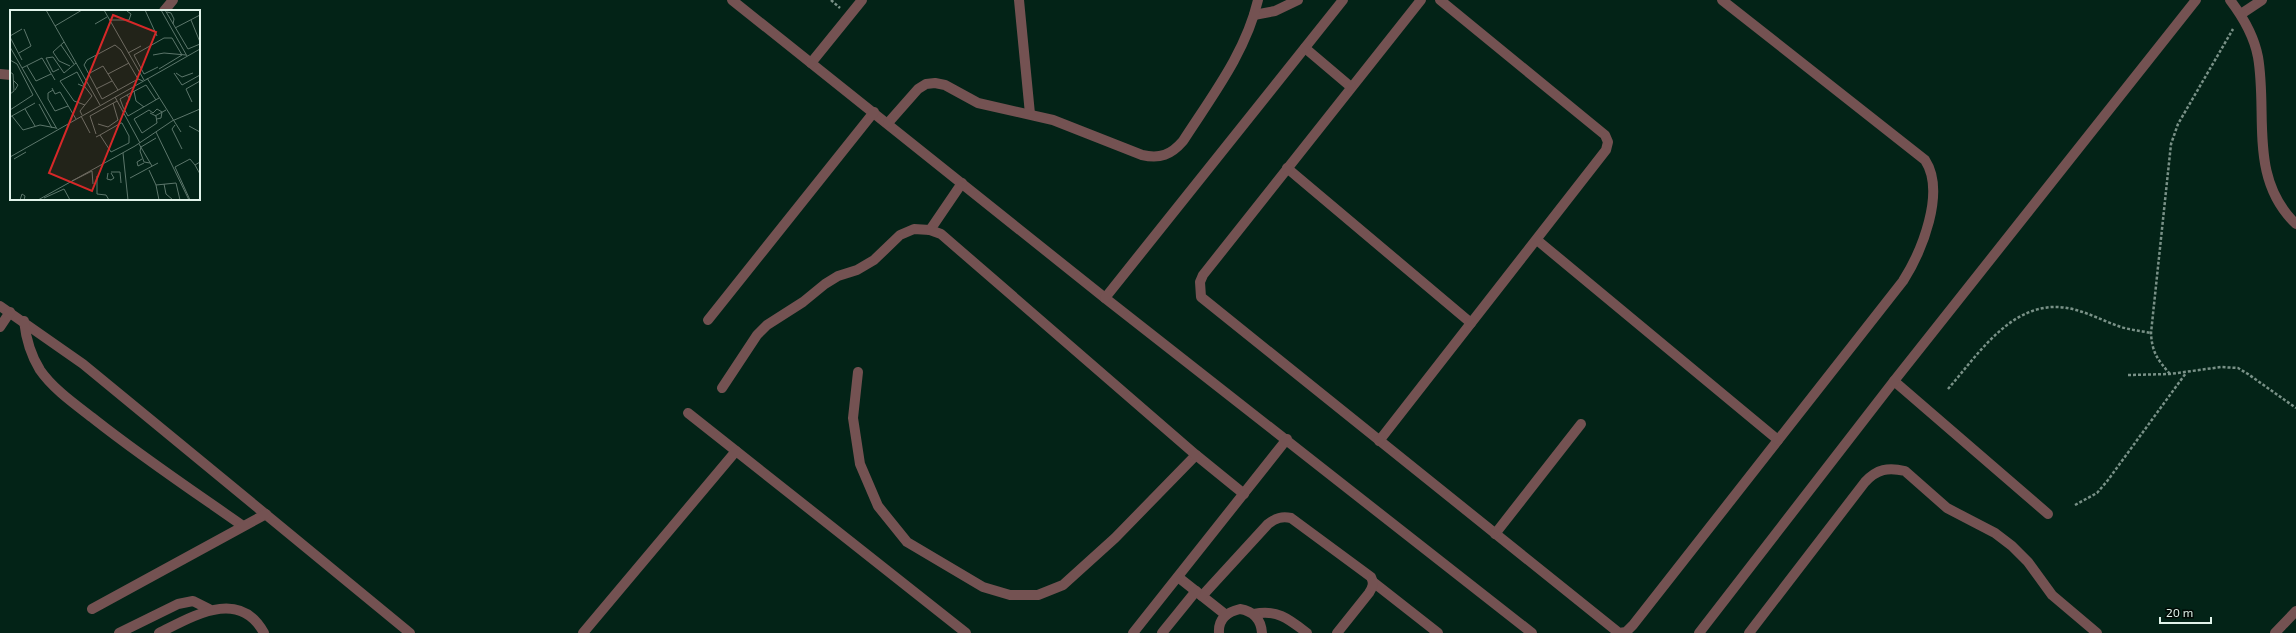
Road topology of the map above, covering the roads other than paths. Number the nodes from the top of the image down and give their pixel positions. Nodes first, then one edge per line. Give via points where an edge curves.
1 (173, 0) edge
2 (732, 0) edge
3 (862, 0) edge
4 (1019, 0) edge
5 (1258, 0) edge
6 (1298, 0) edge
7 (1343, 0) edge
8 (1421, 0) edge
9 (1440, 0) edge
10 (1722, 0) edge
11 (2196, 0) edge
12 (2230, 0) edge
13 (2262, 0) edge
14 (165, 10) edge
15 (2241, 14) junction
16 (1254, 15) junction
17 (1305, 48) junction
18 (811, 63) junction
19 (0, 74) edge
20 (10, 75) edge
21 (1351, 87) junction
22 (874, 112) junction
23 (1030, 114) junction
24 (888, 123) junction
25 (1287, 168) junction
26 (962, 183) junction
27 (2296, 224) edge
28 (930, 230) junction
29 (1537, 240) junction
30 (1105, 298) junction
31 (0, 306) edge
32 (10, 312) junction
33 (708, 320) dead end
34 (24, 321) junction
35 (1471, 323) junction
36 (0, 327) edge
37 (858, 372) dead end
38 (1894, 381) junction
39 (722, 388) dead end
40 (688, 413) dead end
41 (1581, 424) dead end
42 (1288, 440) junction
43 (1778, 440) junction
44 (1379, 441) junction
45 (736, 451) junction
46 (1196, 455) junction
47 (1244, 494) junction
48 (266, 514) junction
49 (2048, 514) dead end
50 (243, 526) junction
51 (1495, 534) junction
52 (1178, 577) junction
53 (1373, 582) junction
54 (1199, 593) junction
55 (92, 609) dead end
56 (209, 609) junction
57 (2296, 611) edge
58 (1254, 614) junction
59 (1226, 615) junction
60 (1626, 632) edge
61 (119, 633) edge
62 (159, 633) edge
63 (264, 633) edge
64 (410, 633) edge
65 (583, 633) edge
66 (966, 633) edge
67 (1133, 633) edge
68 (1162, 633) edge
69 (1219, 633) edge
70 (1262, 633) edge
71 (1307, 633) edge
72 (1337, 633) edge
73 (1438, 633) edge
74 (1532, 633) edge
75 (1699, 633) edge
76 (1749, 633) edge
77 (2097, 633) edge
78 (2275, 633) edge

1 - 14 street
2 - 18 street
3 - 18 street
4 - 23 street
5 - 16 street
6 - 16 street via 1276,11
7 - 17 street
8 - 21 street
9 - 29 street via 1599,130 1608,142 1602,157
10 - 43 street via 1925,160 1934,180 1928,226 1914,264
11 - 38 street
12 - 15 street
13 - 15 street
15 - 27 street via 2258,56 2264,163 2272,190 2286,215
16 - 23 street via 1232,65 1183,140 1175,150 1165,155 1142,155 1077,128
17 - 21 street
17 - 30 street
18 - 22 street
19 - 20 street
21 - 25 street
22 - 24 street
22 - 33 street
23 - 24 street via 995,109 935,83 926,84 918,89
24 - 26 street
25 - 35 street
25 - 44 street via 1203,275 1199,289 1201,297
26 - 28 street
26 - 30 street
28 - 39 street via 914,229 900,235 874,260 857,270 838,276 767,325 748,347
28 - 46 street via 941,234
29 - 35 street
29 - 43 street
30 - 42 street
31 - 32 street
32 - 34 street
32 - 36 street
34 - 48 street via 83,364
34 - 50 street via 26,339 32,356 41,371 54,384 122,441
35 - 44 street
37 - 46 street via 854,426 860,464 878,506 907,542 983,587 1010,596 1038,595 1063,585 1115,538
38 - 49 street
38 - 75 street
40 - 45 street
41 - 51 street
42 - 47 street
42 - 74 street
43 - 60 street
44 - 51 street
45 - 65 street
45 - 66 street
46 - 47 street
47 - 52 street
48 - 50 street
48 - 64 street
50 - 55 street
51 - 60 street via 1613,629
52 - 54 street
52 - 67 street
53 - 54 street via 1371,577 1298,522 1283,516 1268,524
53 - 72 street via 1373,588
53 - 73 street
54 - 59 street
54 - 68 street
56 - 61 street via 193,600 178,604
56 - 62 street
56 - 63 street via 225,608 239,611 252,618
57 - 78 street
58 - 59 street via 1240,609
58 - 70 street
58 - 71 street via 1274,612 1284,615
59 - 69 street
76 - 77 street via 1865,482 1883,469 1894,468 1905,472 1960,516 1995,533 2012,546 2028,562 2052,594

